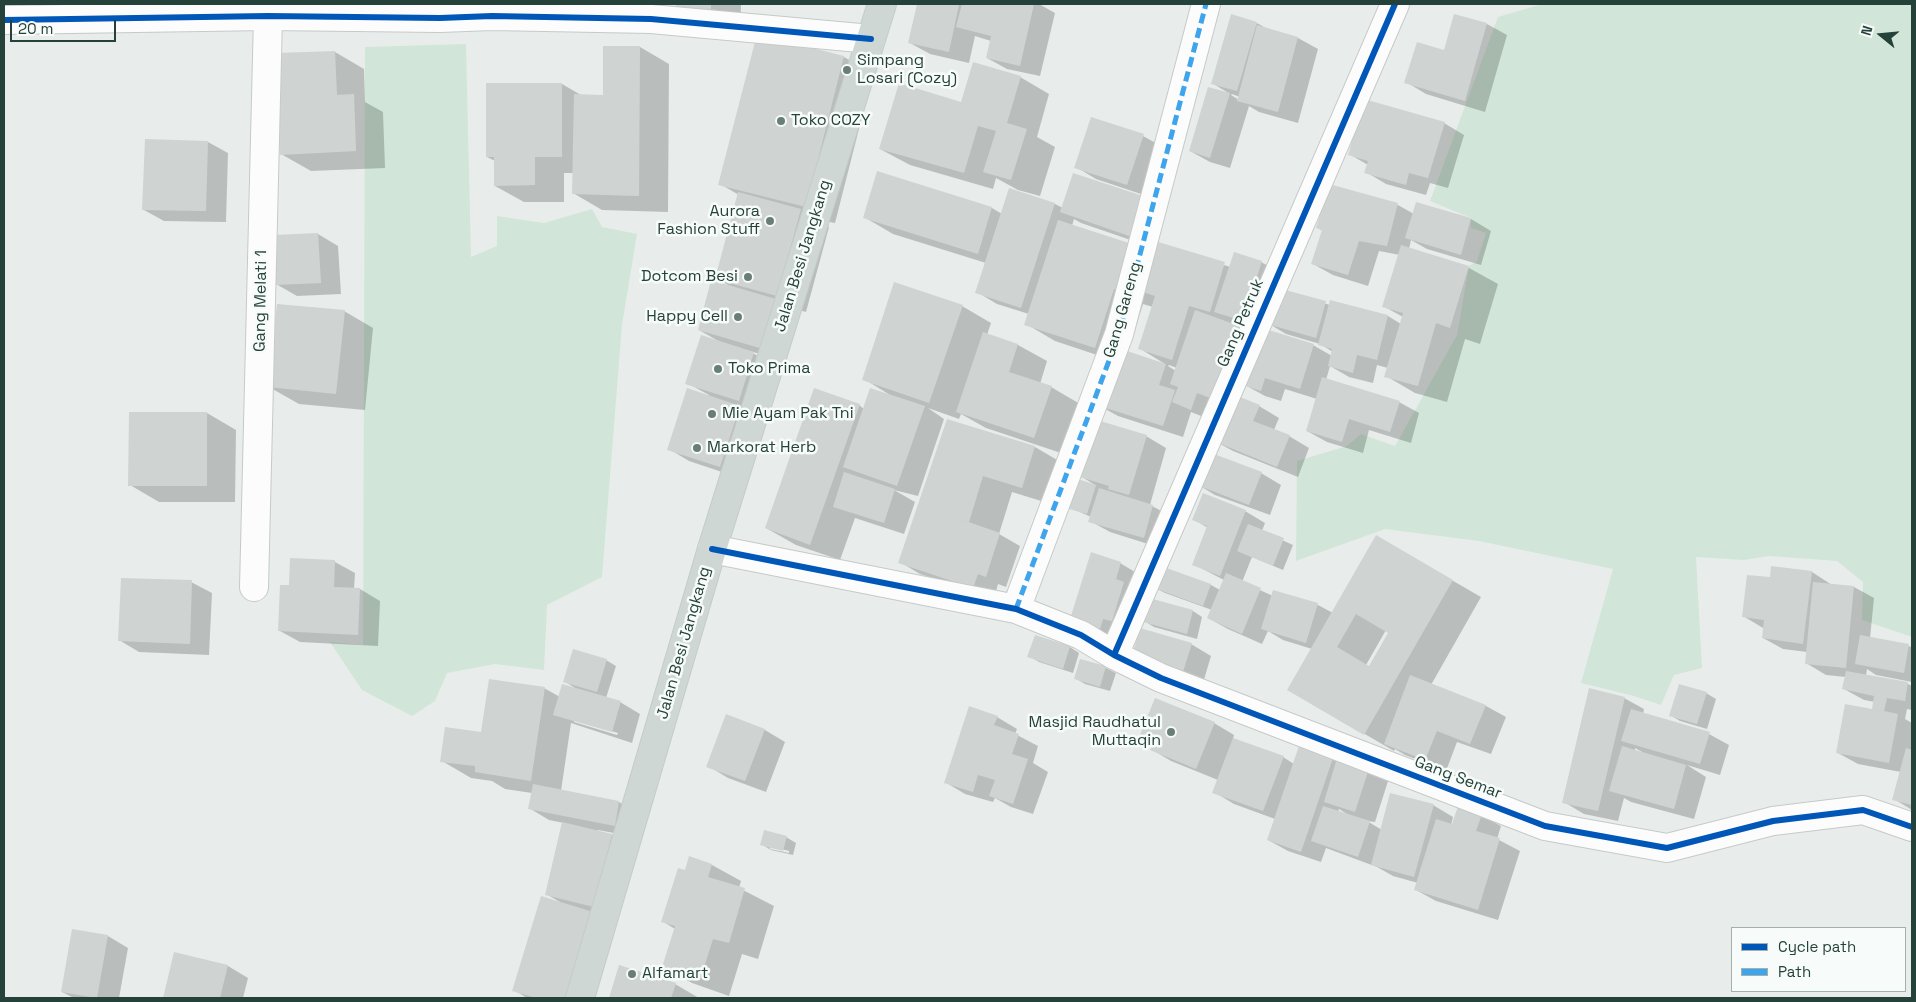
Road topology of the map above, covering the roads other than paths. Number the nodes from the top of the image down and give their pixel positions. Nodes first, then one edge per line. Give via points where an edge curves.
1 (882, 4) edge
2 (1206, 4) edge
3 (1394, 4) edge
4 (268, 16) junction
5 (4, 20) edge
6 (871, 39) junction
7 (712, 549) junction
8 (254, 587) dead end
9 (1016, 609) junction
10 (1114, 655) junction
11 (1912, 827) edge
12 (580, 998) edge

1 - 6 main road, Jalan Besi Jangkang
2 - 9 street, Gang Gareng via 1119,334
3 - 10 street, Gang Petruk
4 - 5 street
4 - 6 street via 652,19
4 - 8 street, Gang Melati 1
6 - 7 main road, Jalan Besi Jangkang
7 - 9 street, Gang Semar
7 - 12 main road, Jalan Besi Jangkang
9 - 10 street, Gang Semar via 1081,635
10 - 11 street, Gang Semar via 1161,678 1545,826 1667,848 1773,821 1863,810

